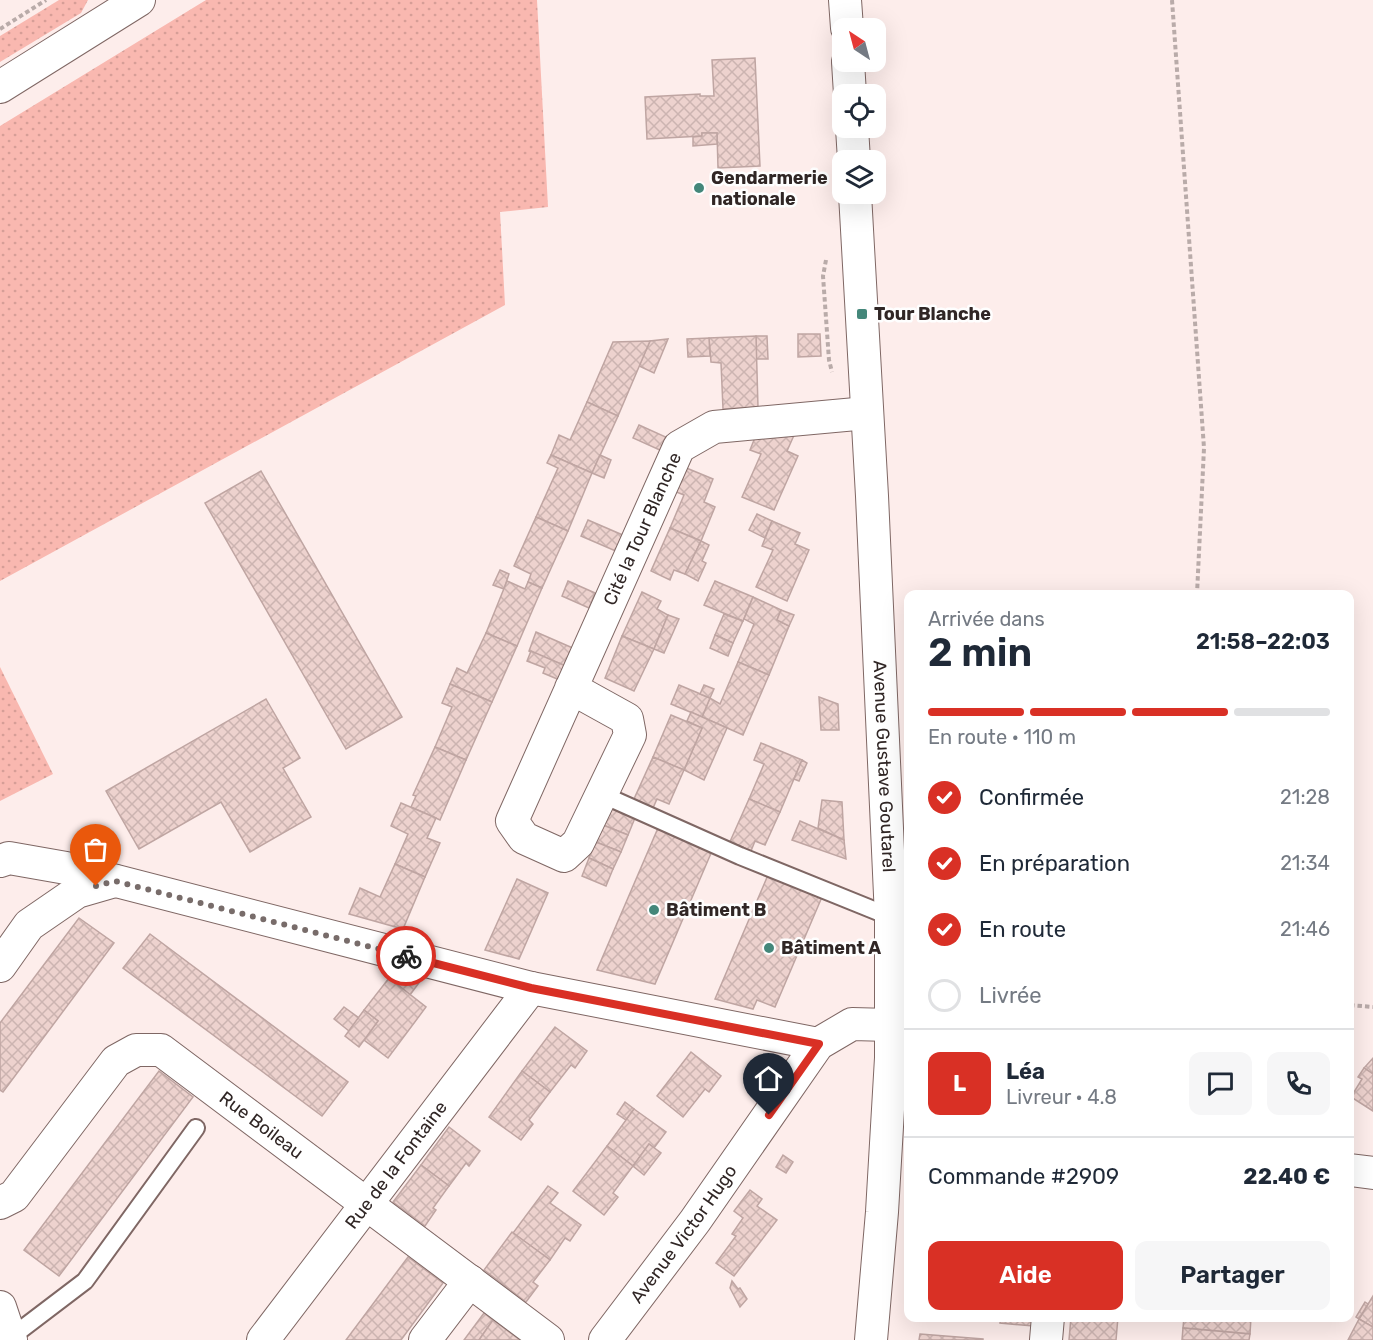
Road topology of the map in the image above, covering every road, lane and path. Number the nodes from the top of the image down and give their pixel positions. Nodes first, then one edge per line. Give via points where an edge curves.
1 (46, 0) edge
2 (845, 0) edge
3 (1172, 0) edge
4 (123, 4) edge
5 (846, 18) edge
6 (0, 28) edge
7 (0, 87) edge
8 (856, 204) edge
9 (867, 413) junction
10 (1197, 590) edge
11 (571, 688) junction
12 (601, 794) junction
13 (0, 861) edge
14 (115, 881) junction
15 (891, 916) junction
16 (0, 966) edge
17 (531, 988) junction
18 (1354, 1005) edge
19 (1373, 1007) edge
20 (890, 1025) junction
21 (819, 1044) junction
22 (196, 1128) dead end
23 (1354, 1171) edge
24 (1373, 1173) edge
25 (0, 1203) edge
26 (366, 1204) junction
27 (470, 1281) junction
28 (0, 1307) edge
29 (1048, 1322) edge
30 (10, 1339) edge
31 (263, 1340) edge
32 (425, 1340) edge
33 (548, 1340) edge
34 (605, 1340) edge
35 (871, 1340) edge
36 (1046, 1340) edge

1 - 6 path
2 - 5 street
3 - 10 path via 1204,448
4 - 7 street
8 - 9 street, Avenue Gustave Goutarel
9 - 11 street, Cité la Tour Blanche via 714,427 679,447
9 - 15 street, Avenue Gustave Goutarel
11 - 12 street, Cité la Tour Blanche via 627,719 630,735
11 - 12 street, Cité la Tour Blanche via 512,821 524,838 564,856 578,843
12 - 15 lane via 740,856
13 - 14 street via 9,858
14 - 16 street via 77,892 29,925
14 - 17 street
15 - 20 street, Avenue Gustave Goutarel
17 - 21 street
17 - 26 street, Rue de la Fontaine
18 - 19 path
20 - 21 street, Avenue Victor Hugo via 852,1024
20 - 35 street, Avenue Gustave Goutarel via 882,1212
21 - 34 street, Avenue Victor Hugo via 695,1221
22 - 30 lane via 85,1281
23 - 24 street
25 - 26 street, Rue Boileau via 14,1196 116,1061 136,1050 161,1050
26 - 27 street, Rue Boileau
26 - 31 street, Rue de la Fontaine
27 - 32 street
27 - 33 street, Rue Boileau
28 - 30 street
29 - 36 street

